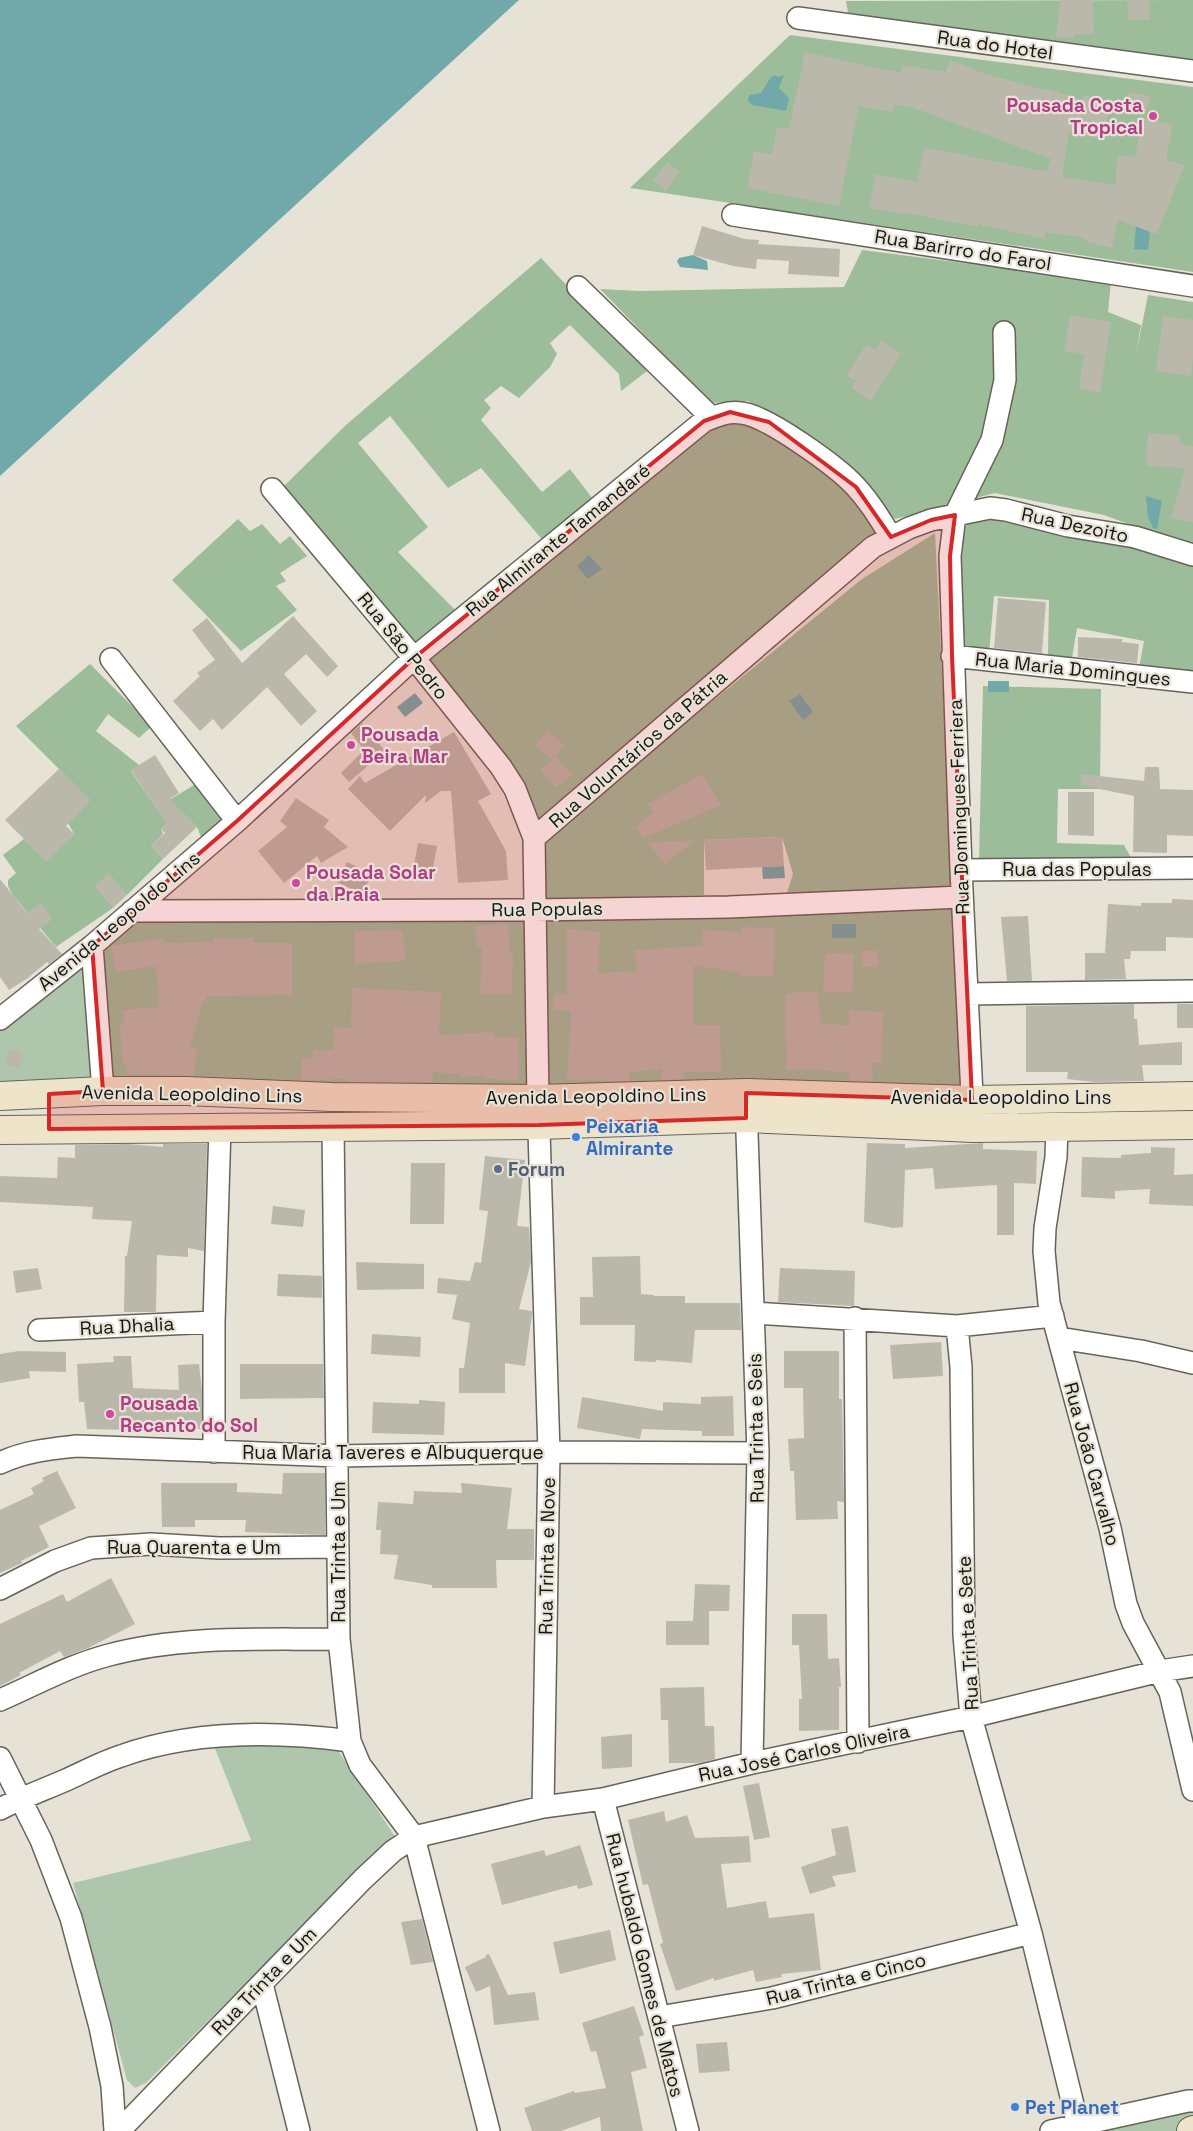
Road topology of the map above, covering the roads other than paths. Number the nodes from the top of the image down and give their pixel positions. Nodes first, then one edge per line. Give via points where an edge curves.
1 (798, 18) dead end
2 (1193, 71) edge
3 (733, 215) dead end
4 (1193, 286) edge
5 (578, 287) dead end
6 (1004, 332) dead end
7 (712, 418) junction
8 (272, 489) dead end
9 (955, 515) junction
10 (891, 537) junction
11 (1193, 555) edge
12 (952, 656) junction
13 (414, 658) junction
14 (111, 659) dead end
15 (1193, 682) edge
16 (237, 821) junction
17 (534, 838) junction
18 (1193, 868) edge
19 (961, 870) junction
20 (962, 897) junction
21 (533, 910) junction
22 (132, 911) junction
23 (92, 946) junction
24 (1193, 991) edge
25 (967, 994) junction
26 (0, 1019) edge
27 (103, 1091) junction
28 (49, 1094) junction
29 (0, 1096) edge
30 (1193, 1096) edge
31 (972, 1100) junction
32 (746, 1106) junction
33 (538, 1112) junction
34 (1193, 1126) edge
35 (220, 1127) junction
36 (333, 1127) junction
37 (973, 1128) junction
38 (1057, 1128) junction
39 (50, 1129) junction
40 (0, 1130) edge
41 (754, 1313) junction
42 (1053, 1316) junction
43 (856, 1318) junction
44 (214, 1322) junction
45 (957, 1326) junction
46 (39, 1330) dead end
47 (1059, 1338) junction
48 (1193, 1363) edge
49 (214, 1452) junction
50 (549, 1452) junction
51 (758, 1453) junction
52 (338, 1456) junction
53 (0, 1463) edge
54 (338, 1547) junction
55 (0, 1589) edge
56 (339, 1638) junction
57 (1193, 1666) edge
58 (1160, 1671) junction
59 (0, 1700) edge
60 (971, 1717) junction
61 (350, 1741) junction
62 (858, 1742) junction
63 (0, 1758) edge
64 (752, 1763) junction
65 (1193, 1790) edge
66 (21, 1798) junction
67 (603, 1799) junction
68 (543, 1807) junction
69 (0, 1809) edge
70 (414, 1837) junction
71 (1031, 1933) junction
72 (262, 1984) junction
73 (659, 2017) junction
74 (1193, 2101) edge
75 (1078, 2125) junction
76 (117, 2131) edge
77 (299, 2131) edge
78 (489, 2131) edge
79 (688, 2131) edge
80 (1051, 2131) edge

1 - 2 street, Rua do Hotel
3 - 4 street, Rua Barirro do Farol
5 - 7 street
6 - 9 street, Rua Domingues Ferriera via 1005,380 992,440
7 - 10 street, Rua Almirante Tamandaré via 730,412 770,422 856,487
7 - 13 street, Rua Almirante Tamandaré via 704,421
8 - 13 street, Rua São Pedro
9 - 10 street, Rua Voluntários da Pátria via 931,520
9 - 11 street, Rua Dezoito via 990,508 1006,510 1068,526 1135,537
9 - 12 street, Rua Domingues Ferriera via 950,556
10 - 17 street, Rua Voluntários da Pátria via 873,547
12 - 15 street, Rua Maria Domingues
12 - 19 street, Rua Domingues Ferriera
13 - 16 street, Rua Almirante Tamandaré
13 - 17 street, Rua São Pedro via 515,789
14 - 16 street
16 - 22 street, Avenida Leopoldo Lins
17 - 21 street, Rua Voluntários da Pátria
18 - 19 street, Rua das Populas
19 - 20 street, Rua Domingues Ferriera
20 - 21 street, Rua Populas via 729,907
20 - 25 street, Rua Domingues Ferriera
21 - 22 street, Rua Populas
21 - 33 street, Rua Voluntários da Pátria
22 - 23 street, Avenida Leopoldo Lins
23 - 26 street, Avenida Leopoldo Lins
23 - 27 street
24 - 25 street
25 - 31 street, Rua Domingues Ferriera
27 - 28 main road, Avenida Leopoldino Lins
27 - 33 main road, Avenida Leopoldino Lins via 332,1097
28 - 29 main road, Avenida Leopoldino Lins
28 - 39 main road
30 - 31 main road, Avenida Leopoldino Lins
31 - 32 main road, Avenida Leopoldino Lins
31 - 37 street, Rua Domingues Ferriera
32 - 33 main road, Avenida Leopoldino Lins
32 - 37 main road, Avenida Leopoldino Lins
32 - 41 street, Rua Trinta e Seis
33 - 36 main road, Avenida Leopoldino Lins
33 - 50 street, Rua Trinta e Nove
34 - 38 main road, Avenida Leopoldino Lins
35 - 36 main road, Avenida Leopoldino Lins
35 - 39 main road, Avenida Leopoldino Lins
35 - 44 street
36 - 52 street, Rua Trinta e Um
37 - 38 main road, Avenida Leopoldino Lins
38 - 42 street, Rua João Carvalho via 1044,1251
39 - 40 main road, Avenida Leopoldino Lins
41 - 43 street
41 - 51 street, Rua Trinta e Seis
42 - 45 street
42 - 47 street, Rua João Carvalho
43 - 45 street
43 - 62 street
44 - 46 street, Rua Dhalia
44 - 49 street
45 - 60 street, Rua Trinta e Sete via 961,1367 964,1634
47 - 48 street
47 - 58 street, Rua João Carvalho via 1110,1528 1126,1604
49 - 52 street, Rua Maria Taveres e Albuquerque
49 - 53 street, Rua Maria Taveres e Albuquerque via 77,1446 37,1450
50 - 51 street, Rua Maria Taveres e Albuquerque
50 - 52 street, Rua Maria Taveres e Albuquerque
50 - 68 street, Rua Trinta e Nove
51 - 64 street, Rua Trinta e Seis
52 - 54 street, Rua Trinta e Um
54 - 55 street, Rua Quarenta e Um via 219,1548 150,1544 91,1548 55,1561
54 - 56 street, Rua Trinta e Um
56 - 59 street via 206,1641 143,1647 61,1670
56 - 61 street, Rua Trinta e Um
57 - 58 street, Rua José Carlos Oliveira
58 - 60 street, Rua José Carlos Oliveira
58 - 65 street, Rua João Carvalho via 1170,1692
60 - 62 street, Rua José Carlos Oliveira
60 - 71 street, Rua Trinta e Sete
61 - 66 street via 311,1736 255,1735 177,1741 120,1756
61 - 70 street, Rua Trinta e Um via 360,1765
62 - 64 street, Rua José Carlos Oliveira
63 - 66 street
64 - 67 street, Rua José Carlos Oliveira
66 - 69 street
66 - 76 street via 71,1918 102,2036
67 - 68 street, Rua José Carlos Oliveira
67 - 73 street, Rua hubaldo Gomes de Matos
68 - 70 street, Rua José Carlos Oliveira
70 - 72 street, Rua Trinta e Um via 393,1851 363,1879
70 - 78 street, Rua Trinta e Um
71 - 73 street, Rua Trinta e Cinco via 772,1998
71 - 75 street, Rua Trinta e Sete
72 - 76 street, Rua Trinta e Um
72 - 77 street
73 - 79 street, Rua hubaldo Gomes de Matos
74 - 75 street
75 - 80 street

